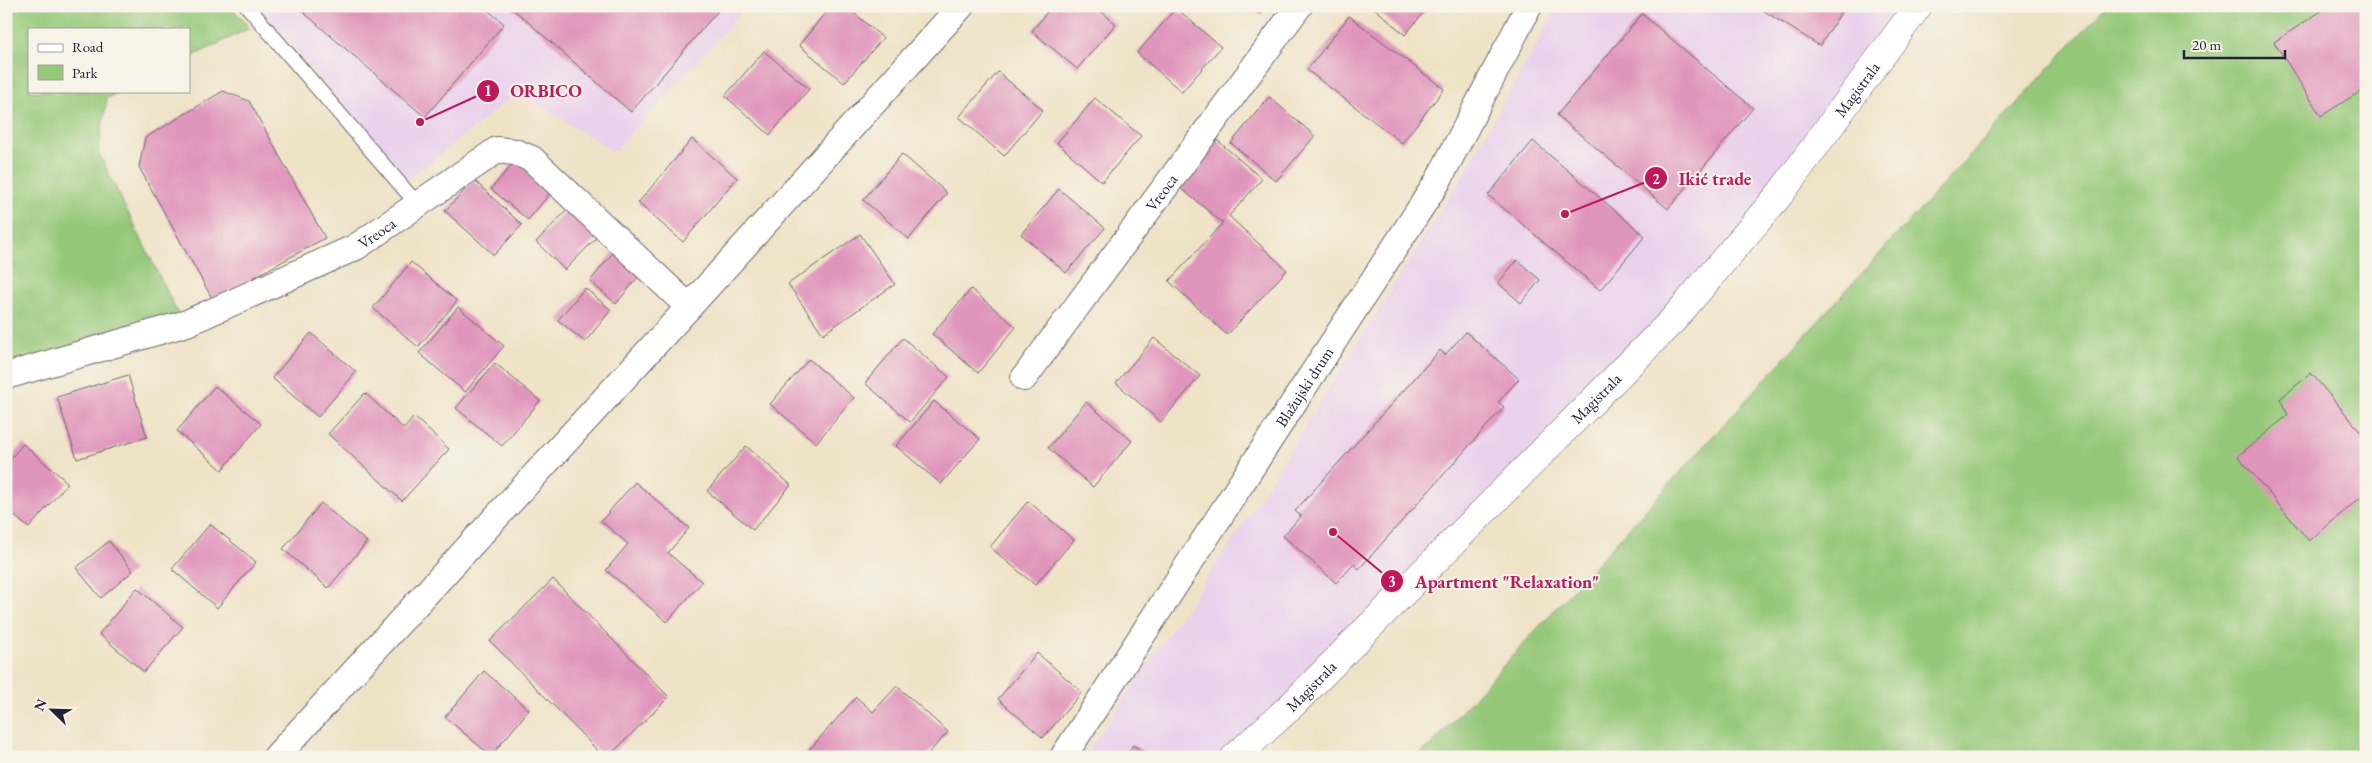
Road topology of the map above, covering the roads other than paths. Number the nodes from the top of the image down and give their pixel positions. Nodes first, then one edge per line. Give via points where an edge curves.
1 (247, 6) edge
2 (961, 6) edge
3 (1300, 6) edge
4 (1529, 6) edge
5 (1918, 6) edge
6 (418, 204) junction
7 (689, 307) junction
8 (6, 376) edge
9 (1024, 378) dead end
10 (276, 757) edge
11 (1063, 757) edge
12 (1235, 757) edge

1 - 6 lane
2 - 7 street
3 - 9 street, Vreoca
4 - 11 street, Blažujski drum via 1438,181
5 - 12 main road, Magistrala via 1780,194 1673,320 1289,708
6 - 7 street, Vreoca via 497,150 516,152 532,159
6 - 8 street, Vreoca via 356,247 186,323
7 - 10 street

